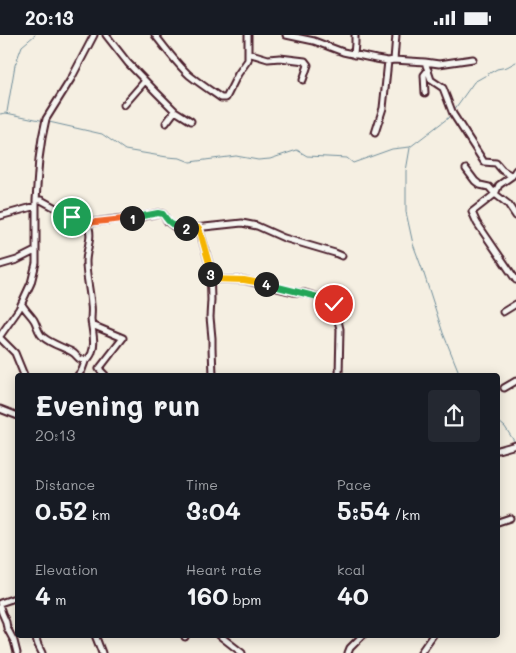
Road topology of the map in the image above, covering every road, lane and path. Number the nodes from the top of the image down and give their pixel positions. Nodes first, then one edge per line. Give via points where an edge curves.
1 (94, 35) edge
2 (106, 35) edge
3 (155, 35) edge
4 (248, 35) edge
5 (286, 35) edge
6 (355, 35) edge
7 (396, 35) edge
8 (248, 53) junction
9 (354, 55) junction
10 (473, 59) dead end
11 (394, 60) junction
12 (388, 61) junction
13 (425, 63) junction
14 (428, 70) junction
15 (145, 81) junction
16 (304, 81) dead end
17 (425, 93) dead end
18 (124, 105) dead end
19 (175, 111) junction
20 (191, 121) dead end
21 (166, 123) dead end
22 (375, 133) dead end
23 (466, 169) dead end
24 (516, 170) edge
25 (512, 175) junction
26 (495, 194) junction
27 (36, 203) junction
28 (0, 216) edge
29 (516, 216) edge
30 (87, 223) junction
31 (199, 228) junction
32 (35, 251) junction
33 (342, 256) dead end
34 (0, 265) edge
35 (210, 279) junction
36 (516, 280) edge
37 (22, 303) junction
38 (516, 304) edge
39 (503, 312) dead end
40 (92, 325) junction
41 (1, 334) edge
42 (86, 359) junction
43 (23, 373) edge
44 (80, 373) edge
45 (103, 373) edge
46 (213, 373) edge
47 (340, 373) edge
48 (516, 381) edge
49 (504, 388) dead end
50 (0, 409) edge
51 (15, 415) edge
52 (516, 445) edge
53 (500, 449) edge
54 (510, 518) dead end
55 (500, 521) edge
56 (15, 598) edge
57 (0, 603) edge
58 (0, 607) edge
59 (36, 638) edge
60 (96, 638) edge
61 (222, 638) edge
62 (360, 638) edge
63 (431, 638) edge
64 (421, 652) edge
65 (17, 653) edge
66 (42, 653) edge
67 (102, 653) edge
68 (242, 653) edge
69 (348, 653) edge

1 - 27 street via 45,121
2 - 15 street
3 - 8 street via 188,74 222,98 226,98 246,64
4 - 8 street
5 - 9 street
6 - 9 street
7 - 11 street
8 - 16 street via 268,59 305,61 308,65
9 - 12 street
10 - 13 street
11 - 12 street
11 - 13 street
12 - 22 street via 383,107
13 - 14 street
14 - 17 street via 424,75
14 - 25 street via 431,80 443,87 452,113 484,162 496,163
15 - 18 street
15 - 19 street
19 - 20 street
19 - 21 street
23 - 26 street via 475,181 489,187
24 - 25 street
25 - 26 street via 499,185
26 - 29 street
26 - 36 street via 472,211 473,217
27 - 28 street
27 - 30 street via 41,201
27 - 32 street
30 - 31 street via 158,213 175,227
30 - 40 street via 89,245 86,260
31 - 33 street via 242,223
31 - 35 street via 210,267
32 - 34 street
32 - 37 street via 32,283
35 - 46 street
35 - 47 street via 244,280 332,301 340,329
37 - 41 street
37 - 42 street via 41,336 74,352 78,358
38 - 39 street
40 - 42 street via 93,351
40 - 45 street via 122,338 98,369
41 - 43 street via 15,353
42 - 44 street
48 - 49 street
50 - 51 street
52 - 53 street
54 - 55 street
56 - 57 street
58 - 65 street
59 - 66 street
60 - 67 street
61 - 68 street
62 - 69 street
63 - 64 street

